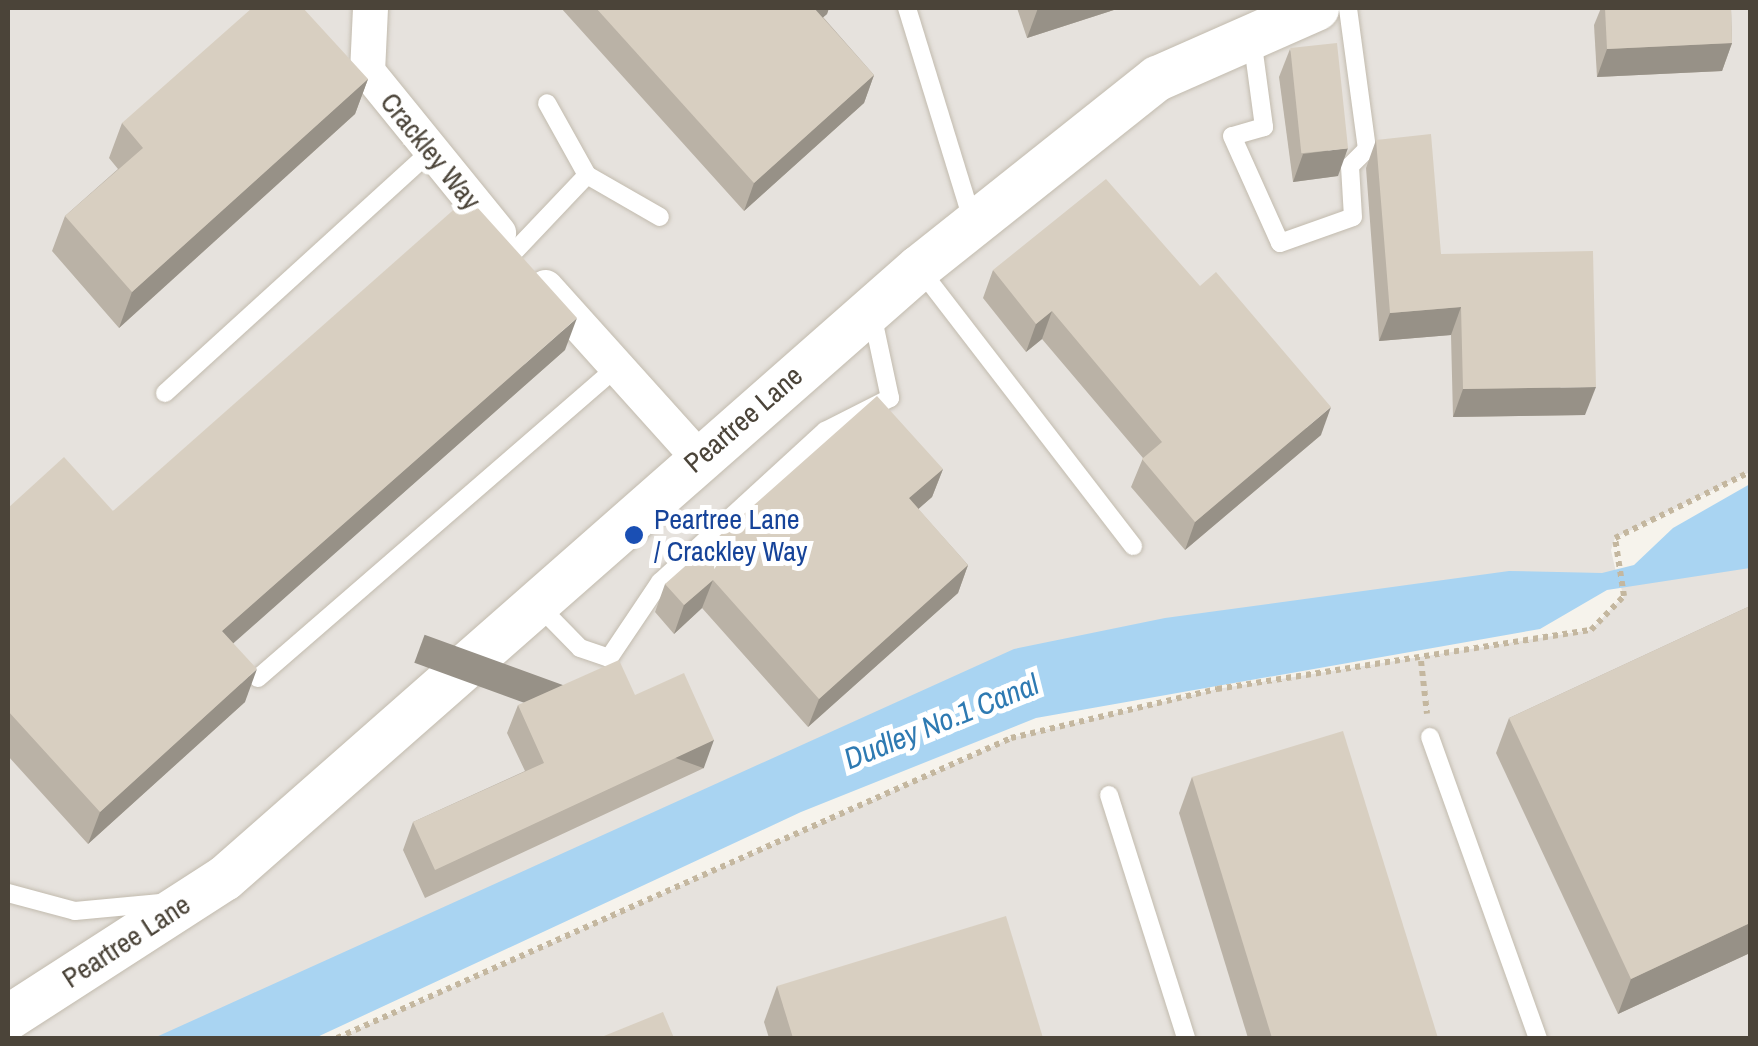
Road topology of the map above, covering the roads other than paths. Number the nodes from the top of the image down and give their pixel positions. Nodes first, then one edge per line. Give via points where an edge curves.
1 (370, 8) edge
2 (906, 8) edge
3 (1316, 8) edge
4 (1348, 8) edge
5 (1251, 35) junction
6 (547, 103) dead end
7 (429, 154) junction
8 (587, 176) junction
9 (660, 217) dead end
10 (974, 222) junction
11 (514, 252) junction
12 (919, 267) junction
13 (871, 308) junction
14 (616, 367) junction
15 (164, 393) dead end
16 (698, 457) junction
17 (1133, 546) dead end
18 (536, 604) junction
19 (258, 678) edge
20 (1430, 737) road end
21 (1110, 795) dead end
22 (8, 893) edge
23 (187, 900) junction
24 (8, 1016) edge
25 (1186, 1038) edge
26 (1538, 1038) edge

1 - 7 street, Crackley Way via 368,71
2 - 10 lane
3 - 5 street, Peartree Lane
4 - 5 lane via 1366,149 1350,166 1353,216 1280,243 1232,136 1264,127
5 - 10 street, Peartree Lane via 1156,78
6 - 8 lane
7 - 11 street, Crackley Way
7 - 15 lane
8 - 9 lane
8 - 11 lane
10 - 12 street, Peartree Lane
11 - 14 street, Crackley Way
12 - 13 street, Peartree Lane
12 - 17 lane
13 - 16 street, Peartree Lane
13 - 18 lane via 890,398 825,431 660,582 609,658 580,648
14 - 16 street, Crackley Way
14 - 19 lane
16 - 18 street, Peartree Lane
18 - 23 street, Peartree Lane via 311,806
20 - 26 lane
21 - 25 lane
22 - 23 lane via 75,912
23 - 24 street, Peartree Lane

